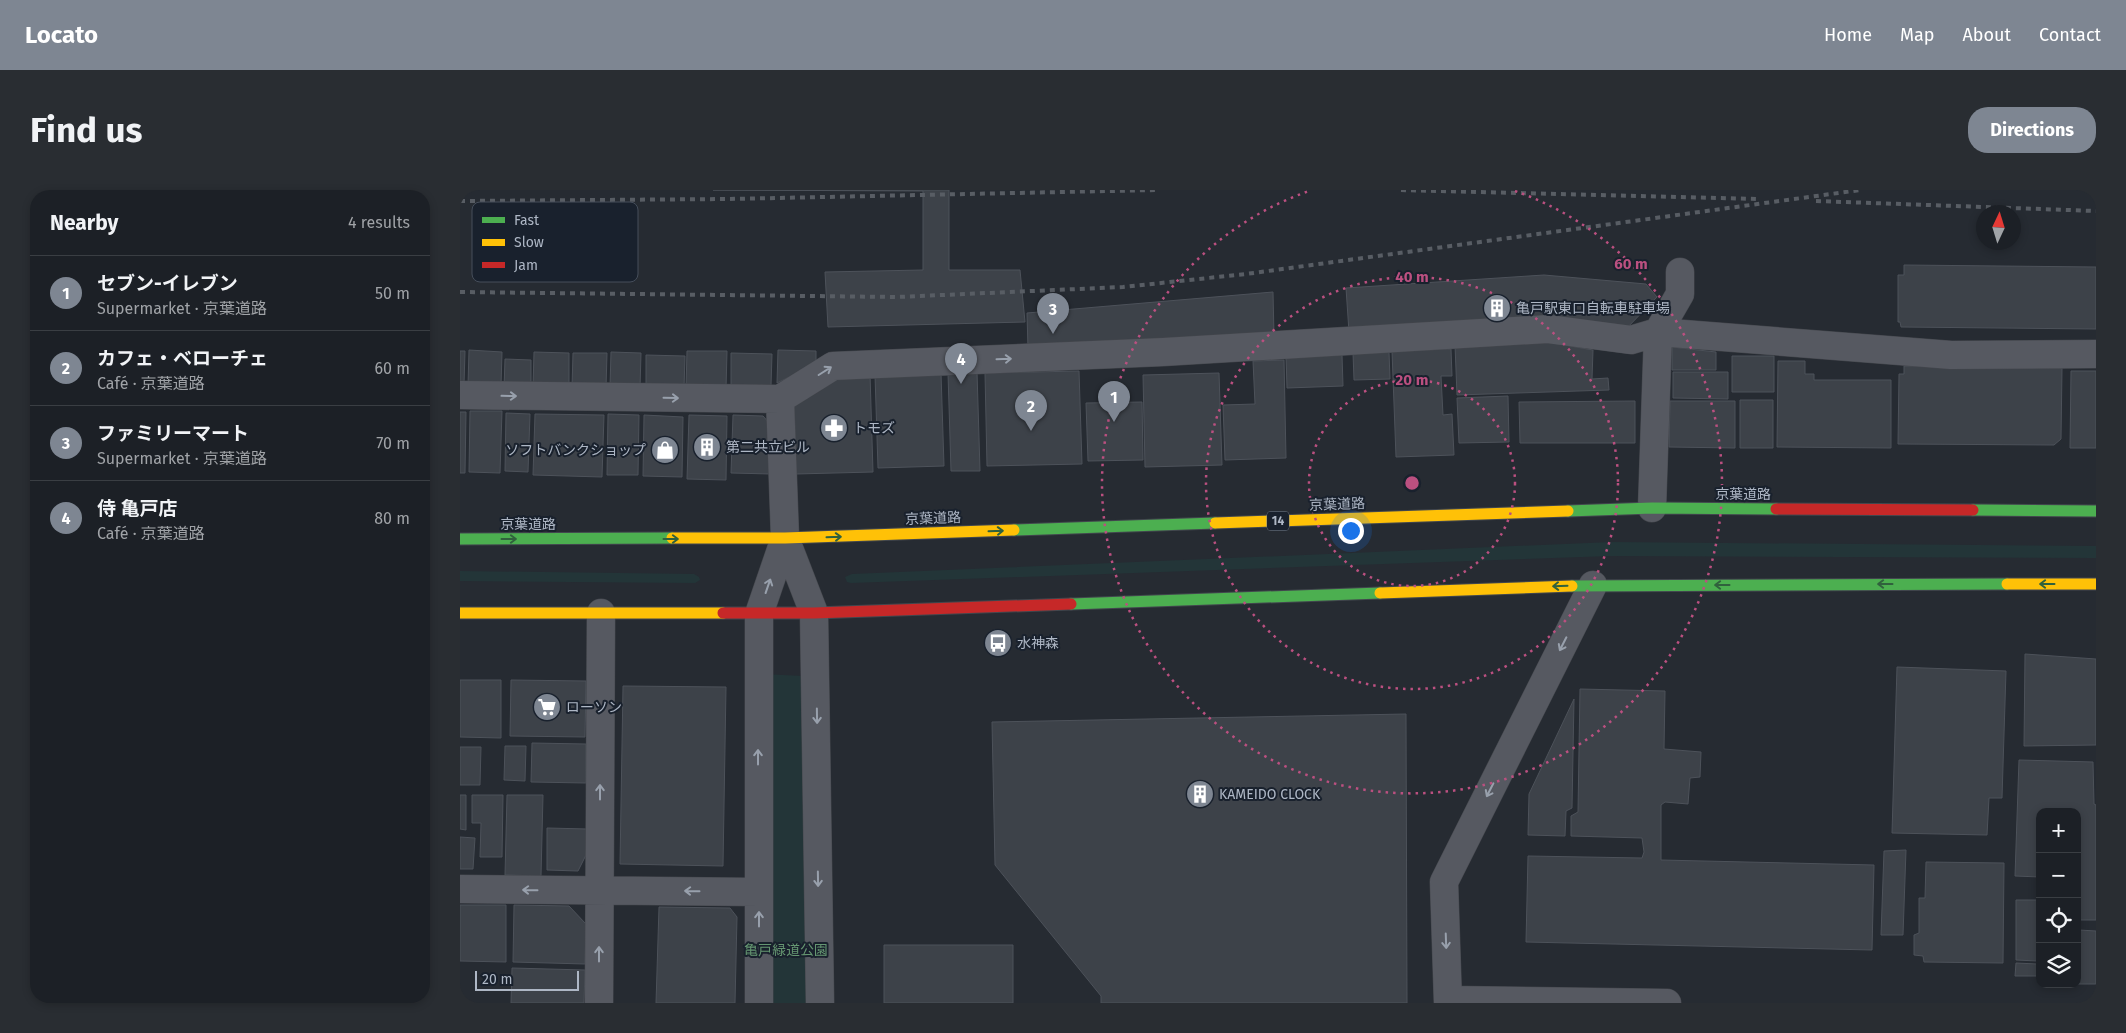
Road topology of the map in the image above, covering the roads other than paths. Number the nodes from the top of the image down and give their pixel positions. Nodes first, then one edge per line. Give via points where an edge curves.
1 (1680, 272) dead end
2 (1658, 332) junction
3 (2096, 354) edge
4 (460, 395) edge
5 (780, 399) junction
6 (1652, 508) junction
7 (2096, 511) edge
8 (785, 538) junction
9 (460, 539) edge
10 (2096, 584) edge
11 (1593, 585) junction
12 (460, 613) edge
13 (601, 613) junction
14 (814, 613) junction
15 (758, 614) junction
16 (460, 889) edge
17 (599, 890) junction
18 (759, 892) junction
19 (1448, 1002) edge
20 (598, 1003) edge
21 (759, 1003) edge
22 (820, 1003) edge
23 (1667, 1003) edge

1 - 2 street via 1680,294
2 - 3 street via 1951,355
5 -> 2 street via 834,366 1163,352 1548,329 1631,340
2 - 6 street
4 -> 5 street
5 - 8 street
6 - 7 highway, 京葉道路 / 14
8 -> 6 highway, 京葉道路 / 14
9 -> 8 highway, 京葉道路 / 14
8 - 14 street
15 -> 8 street
10 -> 11 highway
11 -> 14 highway
11 -> 19 street via 1444,882
12 - 13 highway
13 - 15 highway
17 -> 13 street
14 - 15 highway
14 -> 22 street
18 -> 15 street
17 -> 16 street
18 -> 17 street
20 -> 17 street
21 -> 18 street
19 - 23 street

